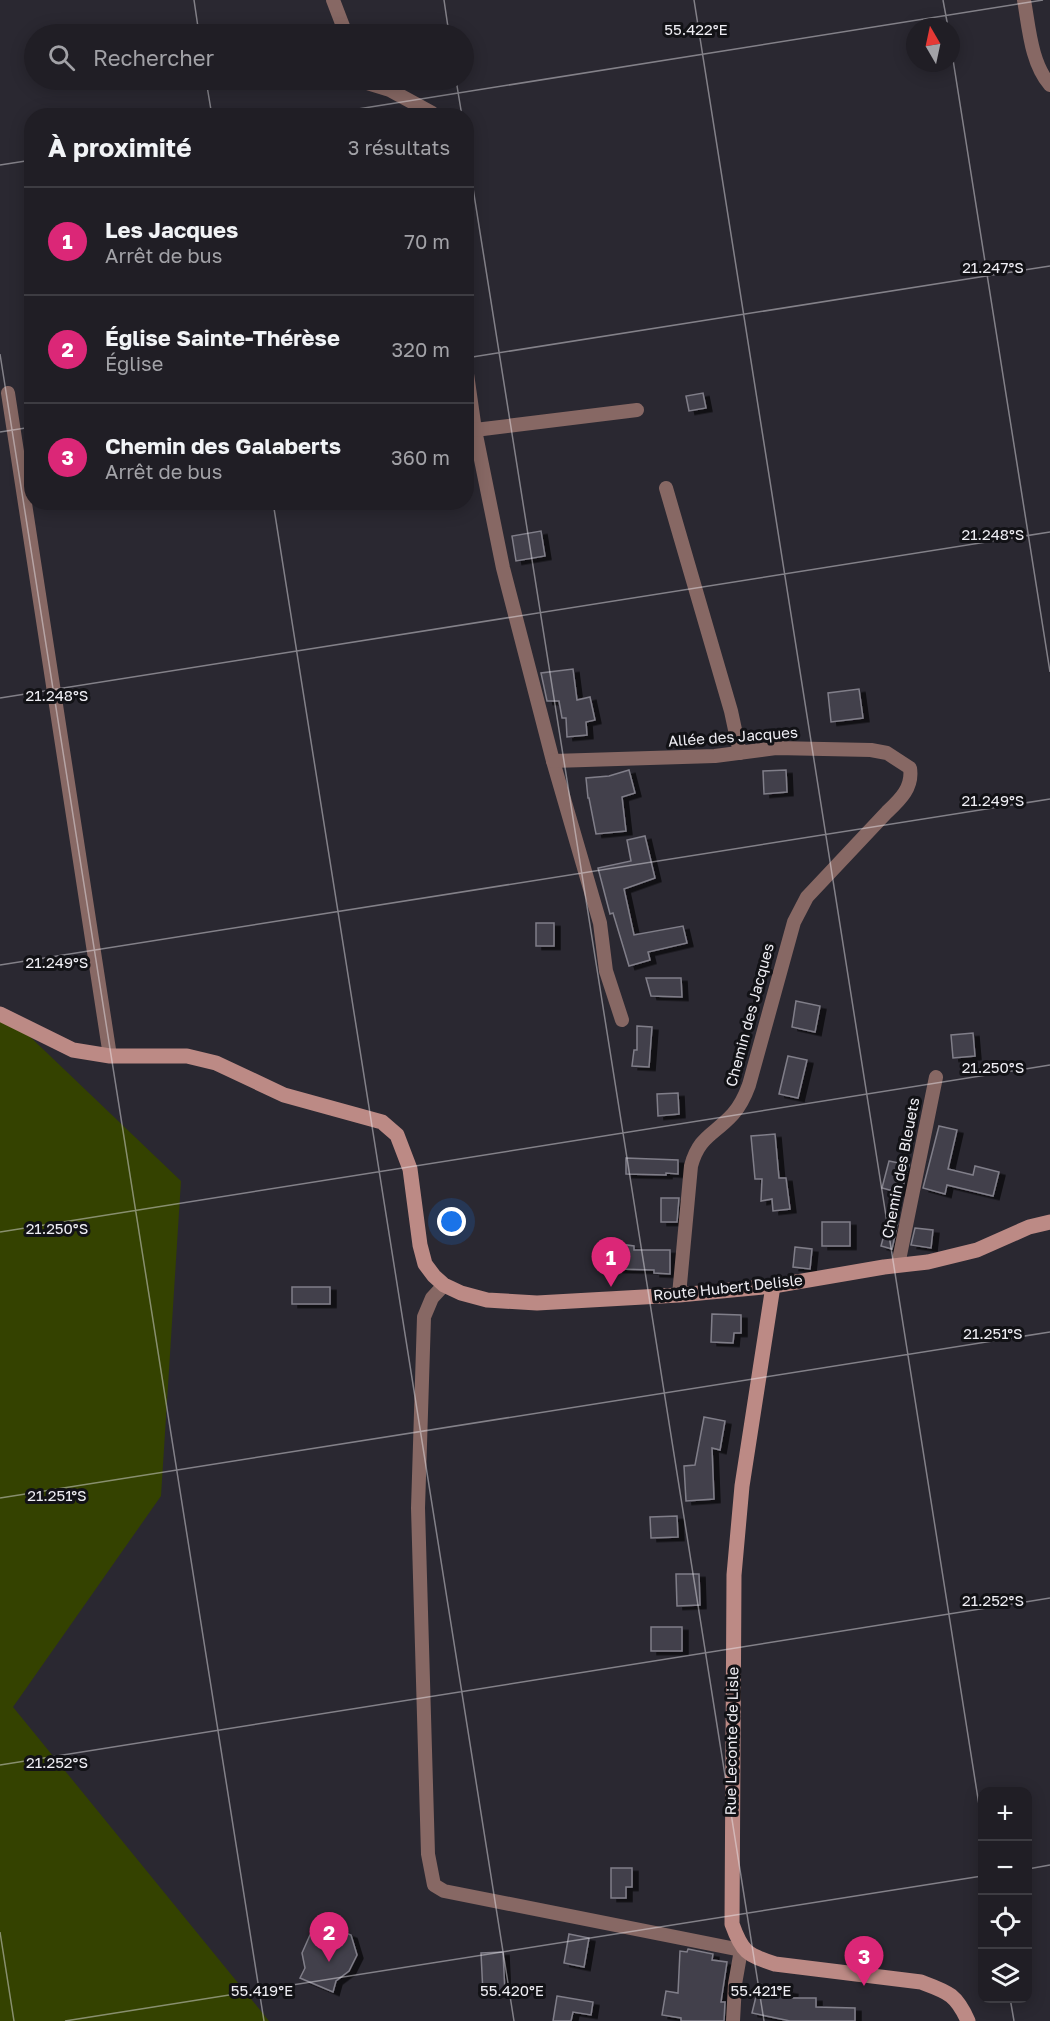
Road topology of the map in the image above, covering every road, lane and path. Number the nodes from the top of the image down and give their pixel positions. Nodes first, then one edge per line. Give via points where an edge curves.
1 (333, 0) edge
2 (1024, 0) edge
3 (342, 24) edge
4 (1050, 86) edge
5 (390, 90) edge
6 (422, 108) edge
7 (8, 393) dead end
8 (637, 410) dead end
9 (474, 423) edge
10 (475, 430) junction
11 (666, 488) dead end
12 (24, 497) edge
13 (26, 510) edge
14 (740, 753) junction
15 (553, 761) junction
16 (910, 768) joint
17 (0, 1014) edge
18 (622, 1020) dead end
19 (110, 1056) junction
20 (936, 1077) dead end
21 (1050, 1222) edge
22 (898, 1265) junction
23 (444, 1285) junction
24 (773, 1286) junction
25 (679, 1295) junction
26 (744, 1951) junction
27 (733, 2021) edge
28 (968, 2021) edge

1 - 3 street
2 - 4 street via 1038,63
5 - 6 street
7 - 12 street
8 - 10 street
9 - 10 street
10 - 15 street via 503,568
11 - 14 street
13 - 19 street
14 - 15 street, Allée des Jacques
14 - 16 street, Allée des Jacques via 776,748 871,750 887,753
15 - 18 street via 600,923 606,971
16 - 25 street, Chemin des Jacques via 911,777 900,801 807,897 794,922 743,1101 695,1151
17 - 19 main road, Route Hubert Delisle via 74,1050
19 - 23 main road, Route Hubert Delisle via 187,1056 216,1063 284,1095 382,1122 397,1135 410,1169 425,1264
20 - 22 street, Chemin des Bleuets
21 - 22 main road, Route Hubert Delisle via 977,1250
22 - 24 main road, Route Hubert Delisle
23 - 25 main road, Route Hubert Delisle via 487,1300 537,1303
23 - 26 street via 432,1298 424,1317 418,1496 428,1854 434,1886
24 - 25 main road, Route Hubert Delisle
24 - 26 main road, Rue Leconte de Lisle via 742,1486 734,1575 731,1912 738,1943
26 - 27 street via 735,1984
26 - 28 main road via 775,1964 921,1982 944,1990 960,2003

